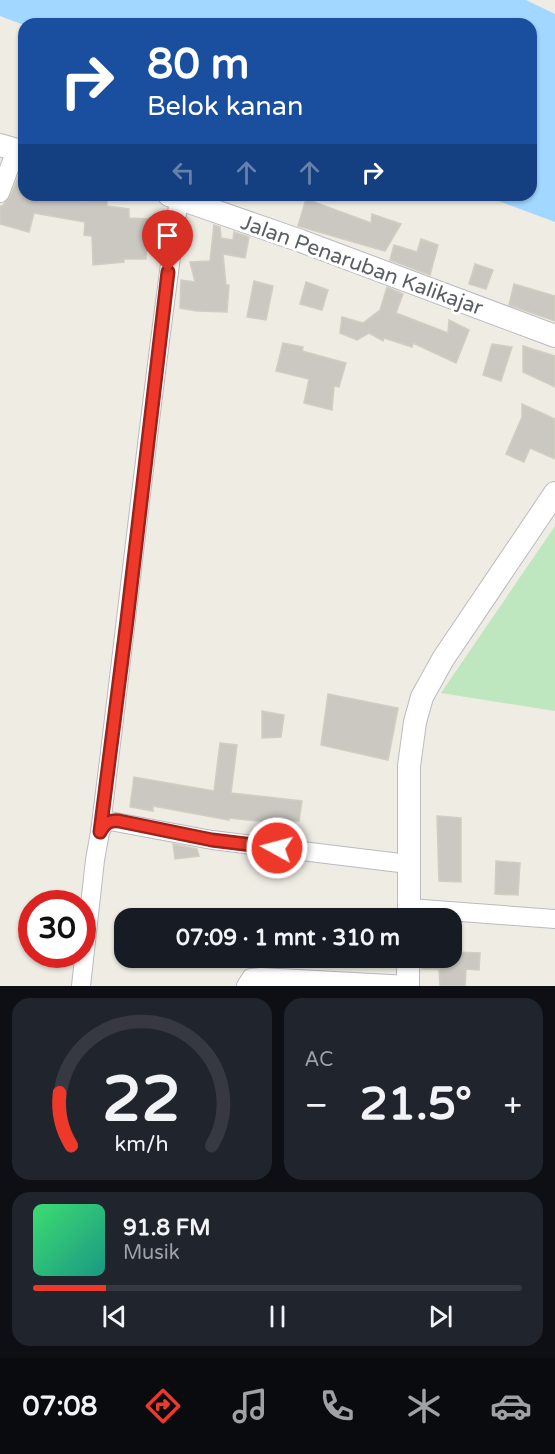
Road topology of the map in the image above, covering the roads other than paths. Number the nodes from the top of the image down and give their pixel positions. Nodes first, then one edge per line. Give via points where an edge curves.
1 (13, 149) edge
2 (0, 193) edge
3 (174, 201) edge
4 (186, 201) edge
5 (555, 336) edge
6 (554, 498) edge
7 (100, 832) junction
8 (408, 864) junction
9 (409, 908) edge
10 (462, 915) edge
11 (555, 919) edge
12 (408, 968) edge
13 (81, 986) edge
14 (246, 986) edge
15 (408, 986) edge

1 - 2 street
3 - 7 street
4 - 5 street, Jalan Penaruban Kalikajar
6 - 8 street via 443,659 422,697 409,766
7 - 8 street via 110,820 212,840
7 - 13 street
8 - 9 street
10 - 11 street
12 - 15 street
14 - 15 street via 250,978 261,977

